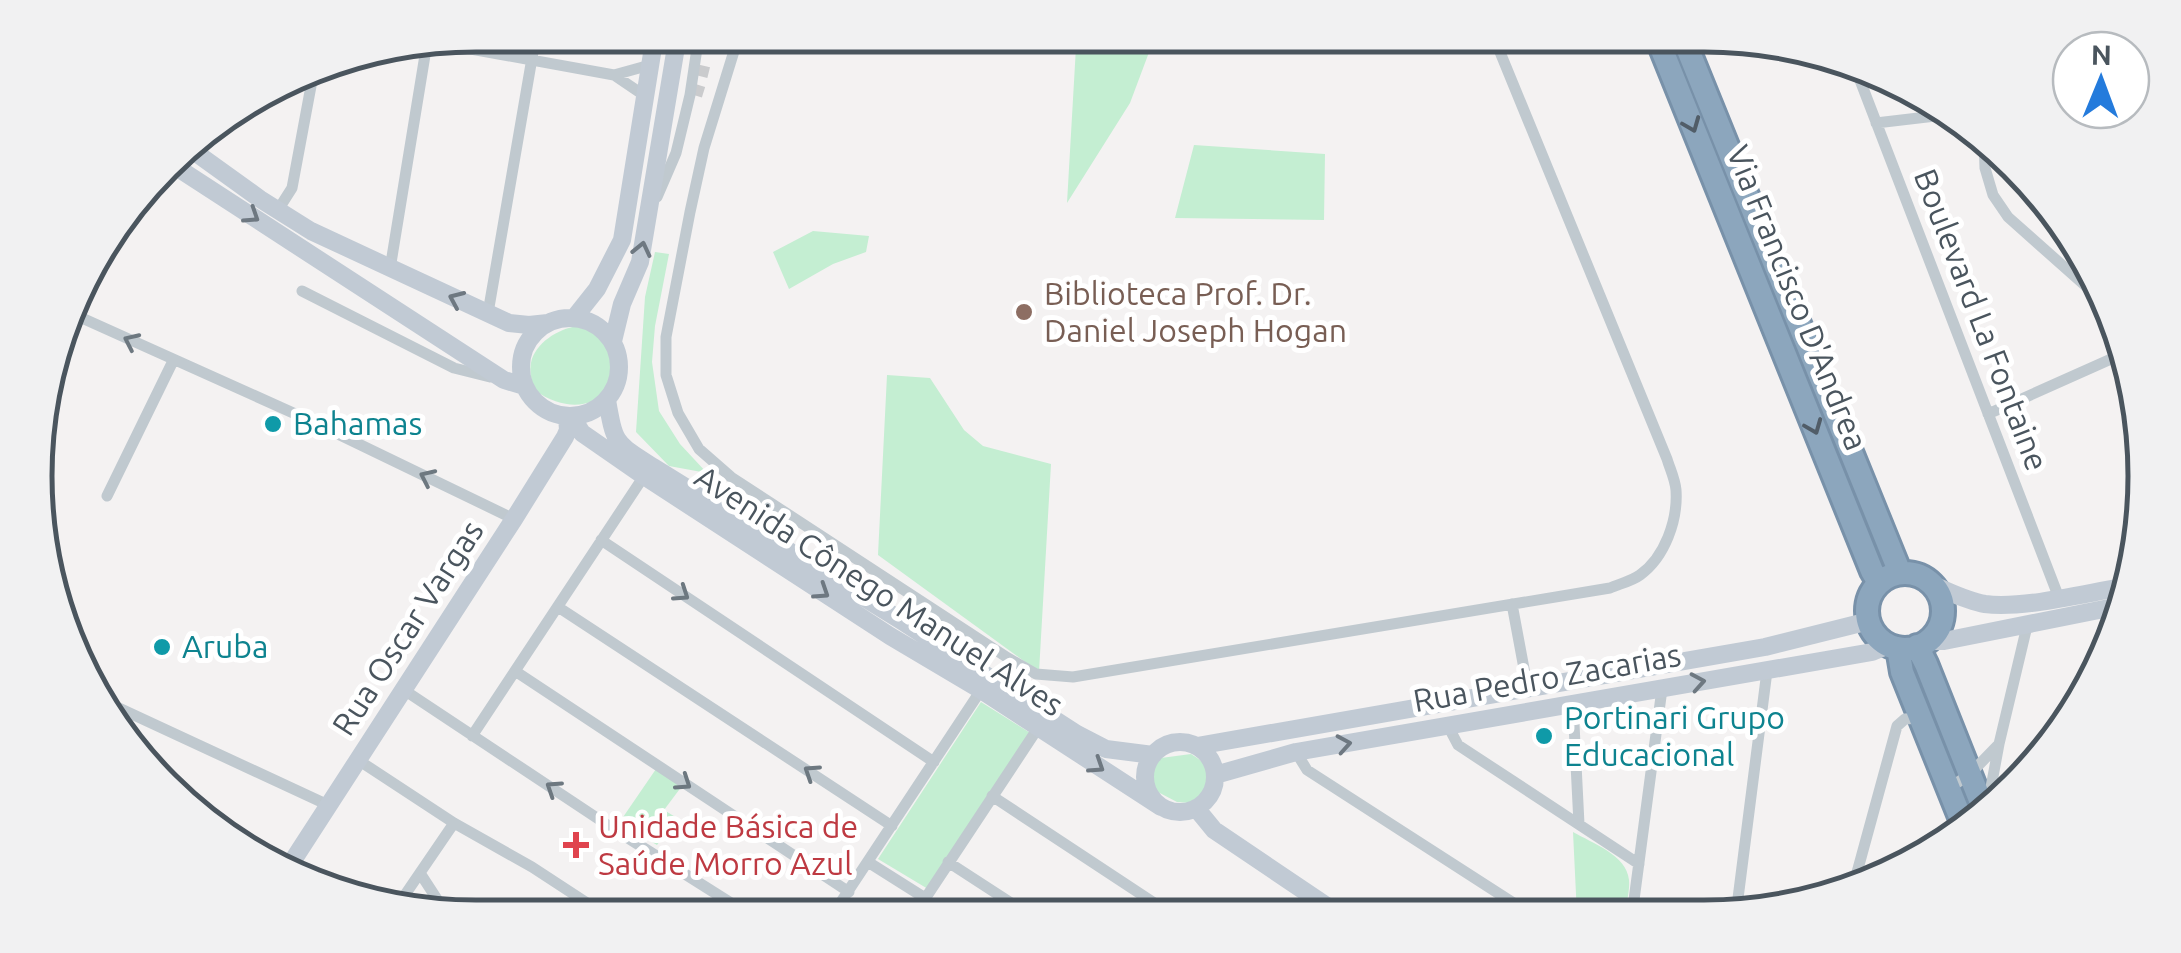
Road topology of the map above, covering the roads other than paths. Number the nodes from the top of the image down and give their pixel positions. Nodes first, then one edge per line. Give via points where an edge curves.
1 (484, 52) edge
2 (533, 52) edge
3 (653, 52) edge
4 (675, 52) edge
5 (700, 52) edge
6 (733, 52) edge
7 (1500, 52) edge
8 (1663, 52) edge
9 (1689, 52) edge
10 (428, 55) edge
11 (532, 60) junction
12 (650, 65) junction
13 (701, 70) junction
14 (614, 74) junction
15 (724, 78) junction
16 (1861, 83) edge
17 (311, 86) edge
18 (702, 92) junction
19 (645, 96) junction
20 (1927, 116) edge
21 (1876, 123) junction
22 (202, 154) edge
23 (1985, 159) edge
24 (183, 171) edge
25 (278, 210) junction
26 (649, 214) junction
27 (390, 269) junction
28 (2081, 282) edge
29 (302, 291) dead end
30 (488, 313) junction
31 (574, 318) junction
32 (83, 319) edge
33 (548, 323) junction
34 (612, 342) junction
35 (2112, 360) edge
36 (173, 361) junction
37 (504, 380) junction
38 (524, 386) junction
39 (607, 400) junction
40 (1988, 414) junction
41 (569, 416) junction
42 (644, 476) junction
43 (107, 496) dead end
44 (514, 519) junction
45 (601, 540) junction
46 (1890, 578) junction
47 (1933, 585) junction
48 (2113, 588) edge
49 (2059, 598) junction
50 (1512, 604) junction
51 (558, 606) junction
52 (2108, 608) edge
53 (1869, 621) junction
54 (2028, 622) junction
55 (1908, 645) junction
56 (515, 671) junction
57 (1767, 671) junction
58 (985, 684) junction
59 (1662, 689) junction
60 (404, 690) junction
61 (1528, 690) junction
62 (1573, 704) junction
63 (122, 709) edge
64 (1921, 718) junction
65 (1448, 726) junction
66 (1038, 728) junction
67 (1077, 734) junction
68 (472, 736) junction
69 (1999, 744) junction
70 (1196, 746) junction
71 (1296, 752) junction
72 (1153, 755) junction
73 (358, 760) junction
74 (934, 762) junction
75 (1970, 774) junction
76 (1215, 776) junction
77 (1991, 788) edge
78 (1948, 789) junction
79 (992, 796) junction
80 (1980, 799) edge
81 (328, 806) junction
82 (1196, 808) junction
83 (1167, 809) junction
84 (1959, 816) edge
85 (454, 823) junction
86 (1578, 824) junction
87 (892, 826) junction
88 (294, 859) edge
89 (868, 862) junction
90 (948, 862) junction
91 (1639, 864) junction
92 (1857, 872) edge
93 (420, 873) junction
94 (848, 892) junction
95 (405, 894) edge
96 (924, 898) joint
97 (437, 899) edge
98 (1738, 899) edge
99 (582, 900) edge
100 (727, 900) edge
101 (843, 900) edge
102 (1006, 900) edge
103 (1150, 900) edge
104 (1294, 900) edge
105 (1317, 900) edge
106 (1509, 900) edge
107 (1634, 900) edge

1 - 11 street
2 - 11 street
3 - 12 street
4 - 26 street
5 - 13 street
6 - 15 street
7 - 50 street via 1676,486 1668,536 1639,576 1610,588
8 -> 46 highway, Via Francisco D'Andrea via 1872,572
9 - 46 highway, Via Francisco D'Andrea
10 - 27 street
11 - 14 street
11 - 30 street
12 - 14 street
12 - 19 street
13 - 15 street
13 - 18 street
14 - 19 street
15 - 18 street
16 - 21 street, Boulevard La Fontaine
17 - 25 street via 292,188
18 - 26 street
18 - 50 street via 690,212 666,337 666,375 678,413 698,449 731,477 1008,658 1036,674 1073,678
19 - 31 street via 622,240
20 - 21 street
21 - 40 street, Boulevard La Fontaine
22 - 25 street
23 - 28 street via 1993,196 2008,217
24 -> 37 street
25 - 27 street
34 -> 26 street
30 -> 27 street
29 - 37 street via 454,368
30 - 33 street via 508,323
31 - 33 street
31 - 34 street
36 -> 32 street
33 - 38 street via 527,343
34 - 39 street via 620,372
35 - 40 street
36 - 43 street
44 -> 36 street
37 - 38 street
38 - 41 street via 541,407
39 - 41 street
39 - 58 street, Avenida Cônego Manuel Alves via 610,427 622,447 902,621
40 - 49 street, Boulevard La Fontaine
41 - 42 street, Avenida Cônego Manuel Alves via 582,433
41 - 44 street, Rua Oscar Vargas via 565,437
42 - 45 street
42 -> 58 street, Avenida Cônego Manuel Alves via 890,636
44 - 60 street, Rua Oscar Vargas
45 - 51 street
45 -> 74 street
46 - 47 highway via 1912,574
46 - 53 highway via 1871,594
47 - 49 street via 1988,604
47 - 55 highway via 1943,608 1937,632
48 - 49 street
50 - 61 street
51 - 56 street
87 -> 51 street
52 - 54 street, Rua Pedro Zacarias
53 - 55 highway via 1880,639
53 - 61 street, Rua Pedro Zacarias
54 - 55 street, Rua Pedro Zacarias
54 - 69 street
55 - 57 street, Rua Pedro Zacarias
55 - 64 highway via 1902,672
55 - 75 highway via 1926,664
56 - 68 street
56 -> 94 street
59 -> 57 street, Rua Pedro Zacarias
57 - 98 street
58 - 66 street, Avenida Cônego Manuel Alves
58 - 67 street, Avenida Cônego Manuel Alves
58 - 74 street
59 - 62 street, Rua Pedro Zacarias
59 - 91 street
60 - 68 street
60 - 73 street, Rua Oscar Vargas
61 - 70 street, Rua Pedro Zacarias
62 - 65 street, Rua Pedro Zacarias
62 - 86 street
63 - 81 street
64 - 78 highway
64 - 92 street via 1897,726
71 -> 65 street, Rua Pedro Zacarias
65 - 86 street via 1458,744
66 - 67 street via 1049,723
66 - 79 street
66 -> 83 street, Avenida Cônego Manuel Alves
67 - 72 street, Avenida Cônego Manuel Alves via 1106,749
100 -> 68 street
69 - 75 street
69 - 77 street
70 - 72 street via 1173,743
70 - 76 street
71 - 76 street, Rua Pedro Zacarias
71 - 106 street via 1307,770
72 - 83 street via 1147,788
73 - 81 street, Rua Oscar Vargas
73 - 85 street
74 - 87 street
75 - 78 street
75 - 80 highway
76 - 82 street
78 - 84 highway
79 - 90 street
79 - 103 street
81 - 88 street, Rua Oscar Vargas
82 - 83 street
82 - 105 street via 1214,830
83 - 104 street, Avenida Cônego Manuel Alves
85 - 93 street
85 - 99 street
86 - 91 street
87 - 89 street
89 - 94 street
89 - 96 street
90 - 96 street
90 - 102 street
91 - 107 street
93 - 95 street
93 - 97 street
94 - 101 street

